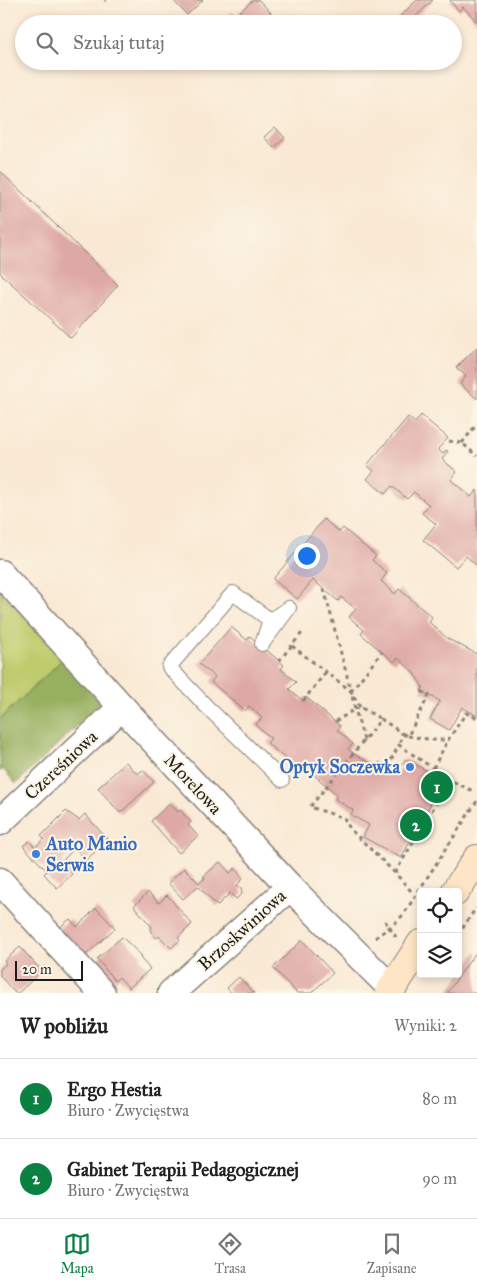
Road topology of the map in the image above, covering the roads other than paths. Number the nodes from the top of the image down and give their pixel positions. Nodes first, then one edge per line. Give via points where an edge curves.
1 (0, 573) edge
2 (270, 620) dead end
3 (122, 707) junction
4 (282, 780) dead end
5 (0, 822) edge
6 (477, 859) edge
7 (0, 881) edge
8 (290, 887) junction
9 (458, 888) edge
10 (417, 950) edge
11 (390, 991) edge
12 (102, 993) edge
13 (171, 993) edge

1 - 3 street, Morelowa
2 - 4 lane via 233,594 169,667
3 - 5 street, Czereśniowa
3 - 8 street, Morelowa
6 - 9 main road
7 - 12 street
8 - 11 street, Morelowa
8 - 13 street, Brzoskwiniowa
10 - 11 main road

